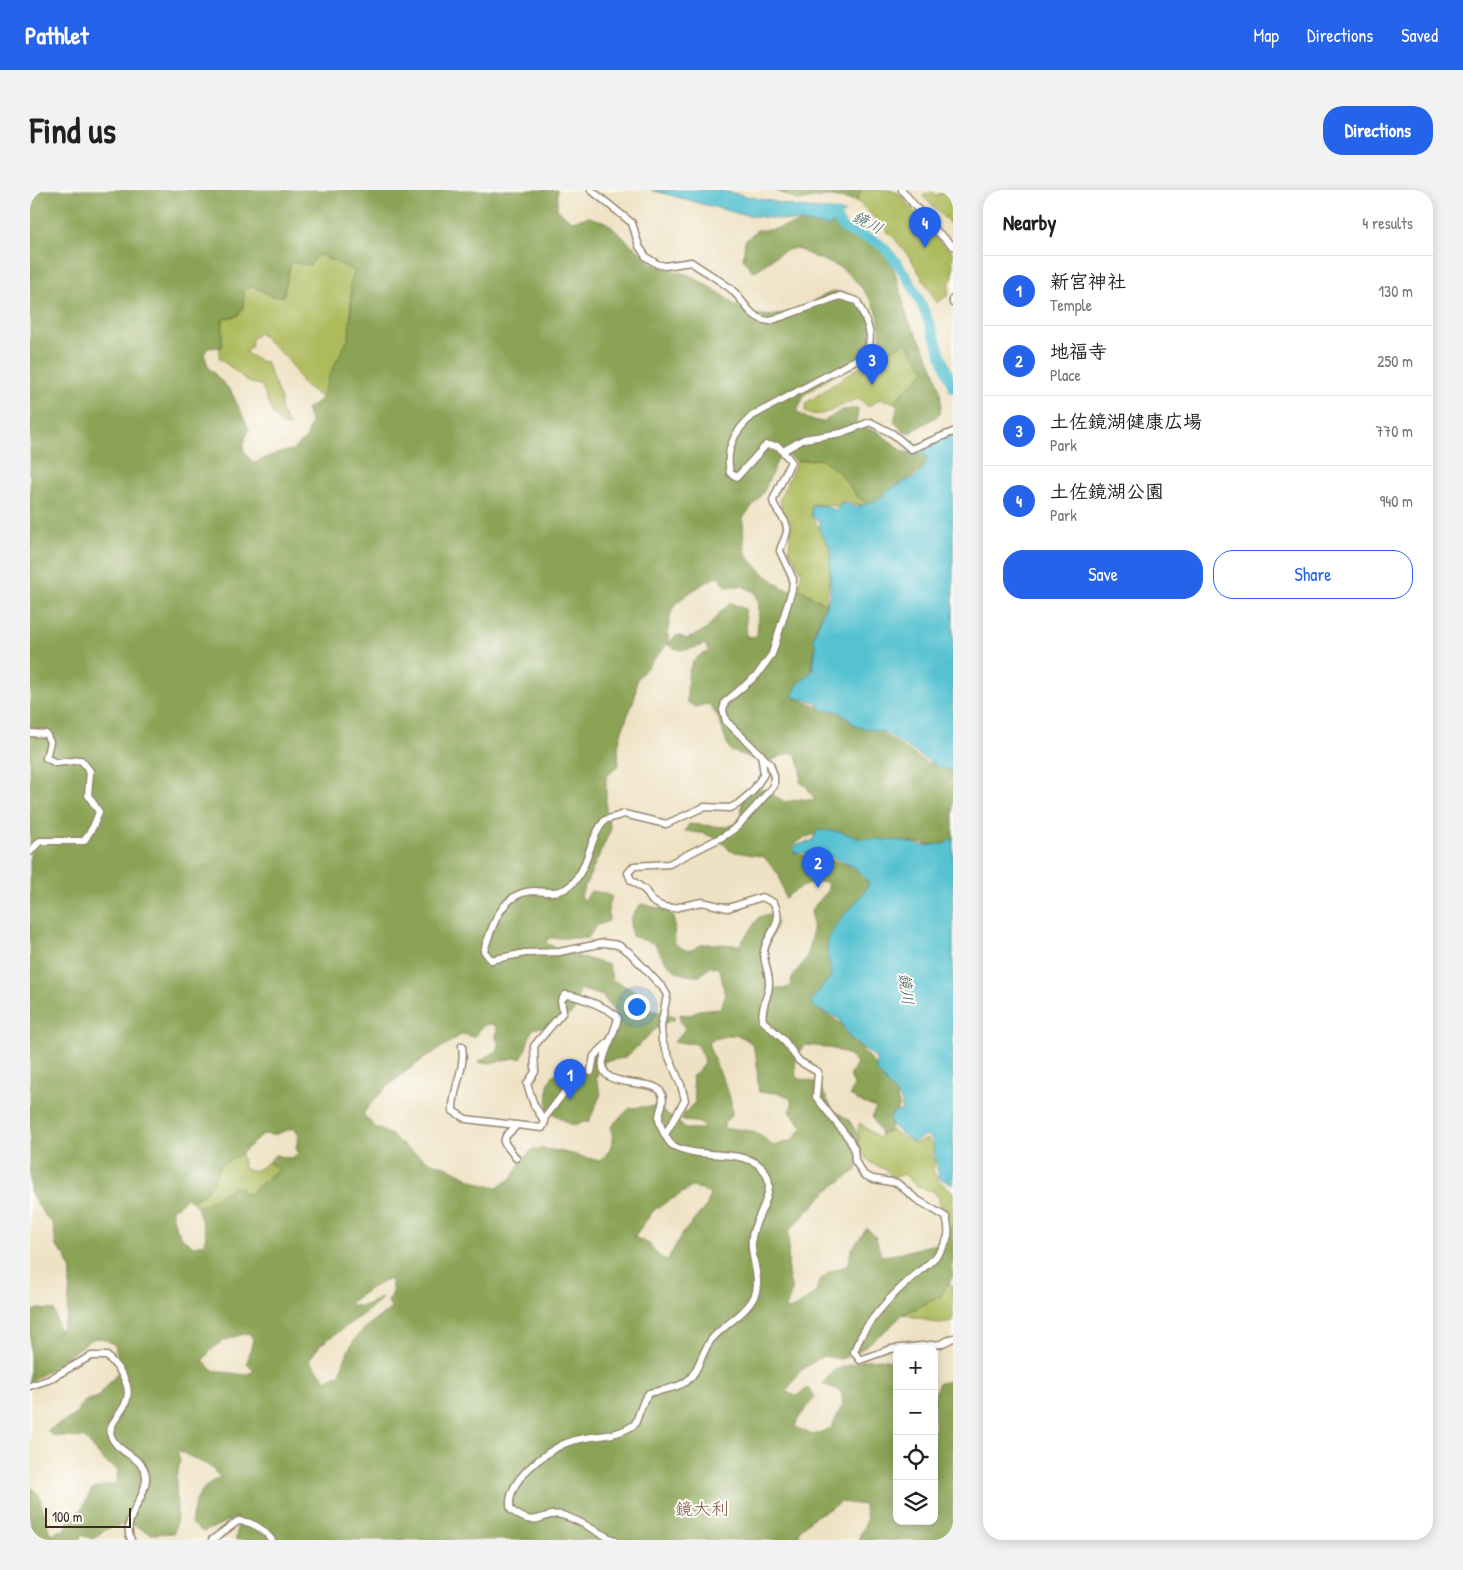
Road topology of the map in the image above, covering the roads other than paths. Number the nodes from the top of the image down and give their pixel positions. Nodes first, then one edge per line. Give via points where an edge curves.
1 (591, 190) edge
2 (902, 190) edge
3 (953, 246) edge
4 (953, 432) edge
5 (783, 451) junction
6 (30, 733) edge
7 (761, 753) junction
8 (30, 852) edge
9 (612, 1040) junction
10 (462, 1046) dead end
11 (590, 1072) dead end
12 (572, 1089) dead end
13 (543, 1120) junction
14 (516, 1126) junction
15 (666, 1133) junction
16 (516, 1158) dead end
17 (953, 1338) edge
18 (30, 1386) edge
19 (132, 1540) edge
20 (212, 1540) edge
21 (272, 1540) edge
22 (614, 1540) edge

1 - 5 street via 632,223 646,257 665,266 691,262 733,292 761,320 770,321 840,296 857,301 868,324 867,351 811,386 770,404 741,426 728,450 730,473 741,476 766,445 778,446
2 - 3 street via 931,226
4 - 5 street via 910,449 893,434 870,422 842,433 804,439
5 - 7 street via 790,458 790,466 773,506 786,525 786,537 780,551 791,572 792,590 768,661 757,675 725,702 723,710 726,721
6 - 8 street via 46,734 50,742 46,758 56,763 81,760 90,771 88,795 99,812 84,841 40,841
7 - 15 street via 764,774 752,792 730,808 704,807 666,824 624,814 605,820 590,843 573,882 558,892 533,891 503,905 484,951 491,960 604,943 618,945 629,952 667,995 661,1026 662,1041 685,1100
7 - 17 street via 770,764 774,786 737,827 684,858 669,864 634,866 628,873 652,901 663,907 702,902 728,908 762,898 774,903 778,919 764,950 769,990 762,1009 763,1021 783,1039 799,1061 818,1072 816,1096 849,1139 861,1172 873,1179 897,1183 916,1200 946,1216 949,1227 948,1239 939,1253 888,1301 866,1327 854,1352 860,1360 892,1349 942,1344
9 - 11 street via 594,1056
9 - 13 street via 618,1018 615,1013 577,996 564,996 561,1001 563,1012 534,1046 535,1072 527,1084
9 - 15 street via 603,1062 606,1074 617,1080 654,1086 660,1090 664,1100 659,1119
10 - 14 street via 461,1072 453,1112 466,1119
12 - 13 street via 566,1090
13 - 14 street via 542,1128 538,1129
14 - 16 street via 504,1142
15 - 22 street via 672,1146 683,1152 740,1157 760,1165 765,1173 768,1194 752,1237 757,1284 755,1296 748,1306 710,1341 691,1377 673,1388 649,1393 638,1418 628,1429 602,1437 570,1441 554,1450 524,1473 512,1489 511,1510 522,1518 531,1521 563,1516
18 - 19 street via 48,1380 91,1356 107,1356 118,1367 126,1385 128,1401 110,1429 111,1436 140,1463 146,1478 141,1500 129,1520
20 - 21 street via 242,1520

